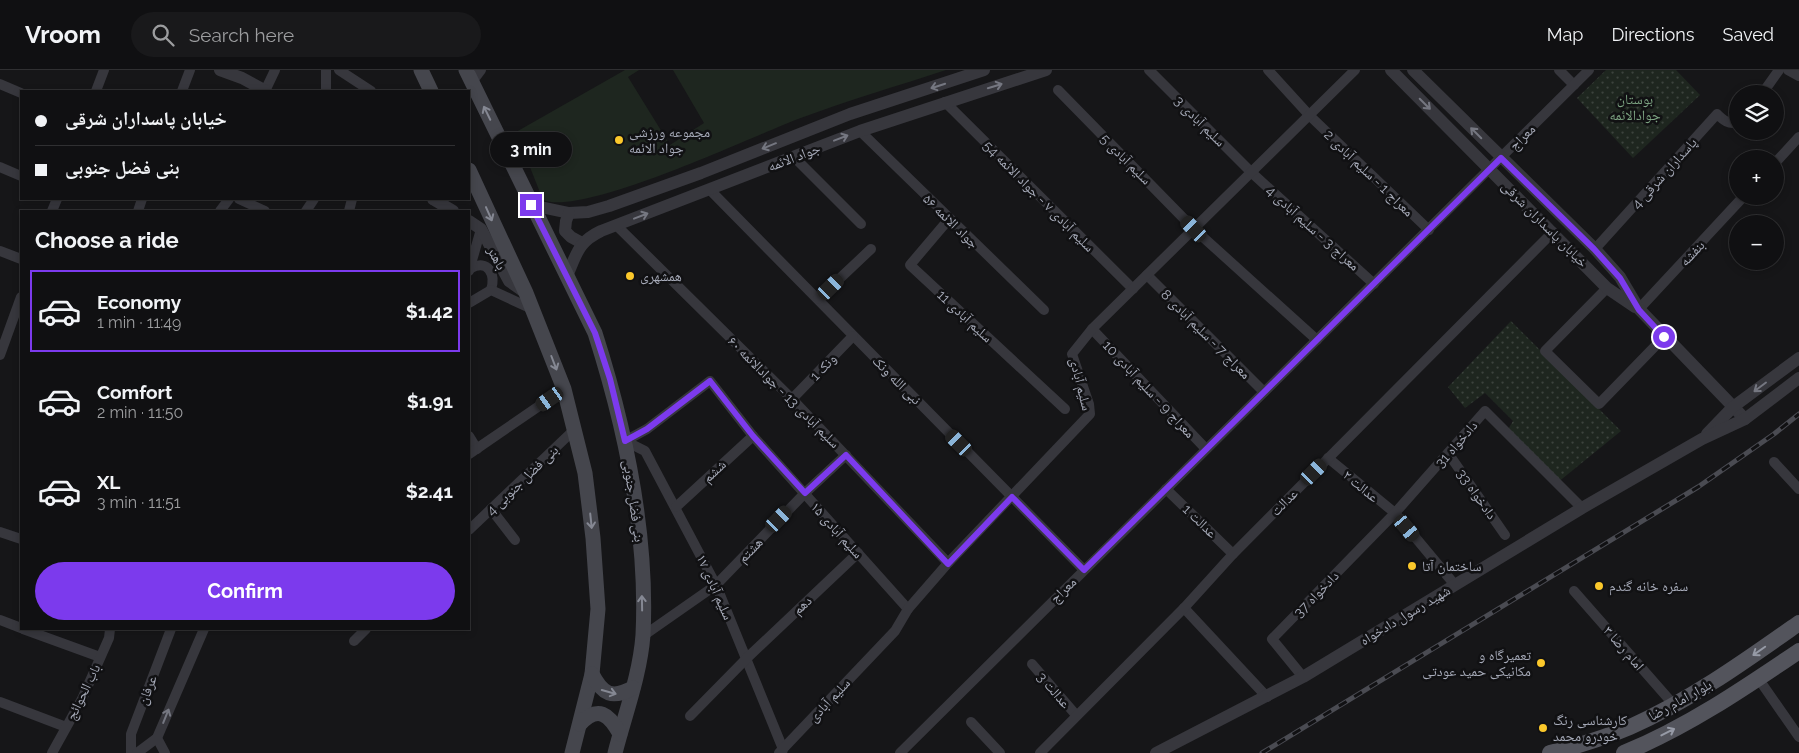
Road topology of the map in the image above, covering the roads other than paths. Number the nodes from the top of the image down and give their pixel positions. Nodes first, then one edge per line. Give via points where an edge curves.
1 (104, 70) edge
2 (190, 70) edge
3 (220, 70) edge
4 (275, 70) edge
5 (326, 70) edge
6 (340, 70) edge
7 (421, 70) edge
8 (984, 70) edge
9 (1046, 70) edge
10 (1149, 70) edge
11 (1268, 70) edge
12 (1355, 70) edge
13 (1391, 70) edge
14 (1413, 70) edge
15 (1559, 70) edge
16 (1589, 70) edge
17 (1779, 70) edge
18 (1788, 70) edge
19 (243, 74) edge
20 (473, 74) edge
21 (1799, 76) edge
22 (0, 84) edge
23 (1574, 85) junction
24 (1768, 85) edge
25 (96, 90) edge
26 (182, 90) edge
27 (264, 90) edge
28 (265, 90) edge
29 (326, 90) edge
30 (370, 90) edge
31 (431, 90) edge
32 (1058, 90) dead end
33 (20, 92) edge
34 (945, 102) junction
35 (1310, 116) junction
36 (1729, 122) edge
37 (860, 131) junction
38 (1799, 137) edge
39 (1784, 153) edge
40 (794, 157) junction
41 (1501, 158) junction
42 (0, 167) edge
43 (1490, 169) junction
44 (470, 172) edge
45 (1252, 173) junction
46 (20, 176) edge
47 (710, 190) junction
48 (241, 200) edge
49 (435, 200) edge
50 (531, 205) junction
51 (1736, 205) edge
52 (263, 210) edge
53 (451, 210) edge
54 (569, 213) junction
55 (949, 219) junction
56 (470, 222) edge
57 (862, 224) dead end
58 (616, 225) junction
59 (481, 228) junction
60 (1194, 229) junction
61 (1429, 230) junction
62 (1553, 232) junction
63 (582, 243) junction
64 (871, 249) dead end
65 (1594, 249) junction
66 (0, 251) edge
67 (20, 259) edge
68 (470, 269) edge
69 (1147, 275) junction
70 (567, 276) junction
71 (1374, 284) junction
72 (1607, 288) junction
73 (1132, 289) junction
74 (491, 290) junction
75 (526, 293) junction
76 (20, 298) edge
77 (818, 299) junction
78 (470, 302) edge
79 (532, 309) junction
80 (1044, 310) dead end
81 (1639, 310) junction
82 (1092, 329) junction
83 (3, 335) edge
84 (853, 336) junction
85 (1664, 337) junction
86 (1317, 340) junction
87 (0, 355) edge
88 (1799, 358) edge
89 (1799, 378) edge
90 (564, 389) junction
91 (1264, 392) junction
92 (792, 399) junction
93 (1734, 407) junction
94 (1065, 409) dead end
95 (1745, 420) junction
96 (575, 429) junction
97 (753, 436) junction
98 (1702, 439) junction
99 (625, 441) junction
100 (1206, 450) junction
101 (473, 452) edge
102 (1448, 453) junction
103 (846, 455) junction
104 (1328, 458) junction
105 (1774, 462) dead end
106 (1166, 489) junction
107 (1799, 489) edge
108 (805, 493) junction
109 (1012, 497) junction
110 (676, 507) junction
111 (1582, 508) junction
112 (491, 509) junction
113 (1395, 513) junction
114 (470, 529) edge
115 (0, 532) edge
116 (20, 535) edge
117 (1505, 535) dead end
118 (515, 540) dead end
119 (858, 553) junction
120 (1233, 554) junction
121 (948, 564) junction
122 (1084, 570) junction
123 (716, 584) junction
124 (1455, 585) junction
125 (1574, 591) dead end
126 (1184, 608) junction
127 (908, 609) junction
128 (4, 622) edge
129 (1799, 623) edge
130 (20, 627) edge
131 (27, 630) edge
132 (110, 630) edge
133 (171, 630) edge
134 (204, 630) edge
135 (365, 630) edge
136 (642, 636) junction
137 (354, 641) dead end
138 (1799, 651) edge
139 (100, 657) junction
140 (747, 658) junction
141 (1032, 664) dead end
142 (592, 674) junction
143 (1303, 677) junction
144 (1758, 678) junction
145 (633, 688) junction
146 (1267, 696) junction
147 (0, 702) edge
148 (1674, 705) junction
149 (1076, 715) junction
150 (690, 716) dead end
151 (971, 722) dead end
152 (580, 724) junction
153 (66, 727) junction
154 (620, 734) junction
155 (1799, 737) edge
156 (157, 738) junction
157 (781, 752) edge
158 (52, 753) edge
159 (131, 753) edge
160 (137, 753) edge
161 (157, 753) edge
162 (165, 753) edge
163 (572, 753) edge
164 (615, 753) edge
165 (900, 753) edge
166 (1000, 753) edge
167 (1040, 753) edge
168 (1156, 753) edge
169 (1550, 753) edge
170 (1624, 753) edge

1 - 25 street
2 - 26 street
3 - 19 street
4 - 28 street
5 - 29 street
6 - 30 street
7 - 31 main road
8 -> 54 street, جواد الائمه via 850,114 609,206
34 -> 9 street, جواد الائمه
10 - 45 street, سلیم آبادی 3
11 - 35 street, معراج 1 - سلیم آبادی 2
12 - 35 street, سلیم آبادی
13 -> 43 street, خیابان پاسداران شرقی
41 -> 14 street, خیابان پاسداران شرقی
15 - 23 street
16 - 23 street, معراج
17 - 24 street
18 - 21 street
19 - 27 street
50 -> 20 main road, بنی فضل جنوبی
22 - 33 street
23 - 41 street, معراج
32 - 60 street, سلیم آبادی 5
34 - 37 street, جواد الائمه
34 - 73 street, سلیم آبادی ۷ - جواد الائمه 54
35 - 45 street, سلیم آبادی
35 - 61 street, معراج 1 - سلیم آبادی 2
36 - 65 street, پاسداران شرقی 4 via 1716,114
40 -> 37 street, جواد الائمه
37 - 55 street, جواد الائمه ۵۶
38 - 39 street
40 - 47 street, جواد الائمه
40 - 57 street
41 - 43 street, معراج
41 - 65 street, خیابان پاسداران شرقی
42 - 46 street
43 - 61 street, معراج
43 - 62 street, خیابان پاسداران شرقی
44 -> 75 main road
45 - 60 street, سلیم آبادی
45 - 71 street, معراج 3 - سلیم آبادی 4
58 -> 47 street, جواد الائمه
47 - 77 street, نبی الله ونک
48 - 52 street
49 - 53 street
50 - 54 street, جواد الائمه
50 - 70 main road, بنی فضل جنوبی
51 - 81 street, بنفشه
54 - 63 street via 565,231
55 - 80 street, جواد الائمه ۵۶
55 - 94 street, سلیم آبادی 11 via 910,265
56 - 59 street
58 - 63 street, جواد الائمه
58 - 92 street, سلیم آبادی 13 - جوادالائمه ۶۰
59 - 68 street
59 - 75 street, باهنر via 509,281
60 - 69 street, سلیم آبادی
60 - 86 street, سلیم آبادی 5
61 - 71 street, معراج
62 - 72 street, خیابان پاسداران شرقی
62 - 104 street, عدالت
63 - 70 street
64 - 77 street
65 - 81 street, خیابان پاسداران شرقی via 1620,278
66 - 67 street
68 - 74 street via 478,264 488,268 493,278
69 - 73 street, سلیم آبادی
69 - 91 street, معراج 7 - سلیم آبادی 8
70 - 99 main road, بنی فضل جنوبی via 595,333
71 - 86 street, معراج
72 - 81 street, خیابان پاسداران شرقی
72 - 85 street via 1545,351 1599,404
73 - 82 street, سلیم آبادی
74 - 78 street
74 - 79 street
75 - 79 main road
76 - 83 street
77 - 84 street, نبی الله ونک
79 -> 90 main road
81 - 85 street, خیابان پاسداران شرقی
82 - 100 street, معراج 9 - سلیم آبادی 10
82 - 109 street, سلیم آبادی via 1072,354 1090,414
83 - 87 street
84 - 92 street, ونک 1
84 - 109 street, نبی الله ونک
85 - 93 street, خیابان پاسداران شرقی
86 - 91 street, معراج
88 -> 93 street, شهید رسول دادخواه
89 - 95 street, شهید رسول دادخواه
90 - 96 main road
90 - 101 street
91 - 100 street, معراج
92 - 103 street, سلیم آبادی 13 - جوادالائمه ۶۰
93 - 95 street, خیابان پاسداران شرقی
93 - 98 street, شهید رسول دادخواه
95 - 98 street, شهید رسول دادخواه
96 - 112 street, بنی فضل جنوبی 4
96 -> 142 main road via 585,473 598,609
97 - 99 street, سلیم آبادی ۱۵ via 710,381 647,429
97 - 108 street, سلیم آبادی ۱۵
97 - 110 street, ششم
98 - 111 street, شهید رسول دادخواه
99 - 110 street, سلیم آبادی ۱۷ via 645,451
136 -> 99 main road, بنی فضل جنوبی via 642,558
100 - 106 street, معراج
102 - 111 street, دادخواه 31 via 1485,411
102 - 113 street, دادخواه 31
102 - 117 street, دادخواه 33
103 - 108 street, هشتم
103 - 121 street, سلیم آبادی 13 - جوادالائمه ۶۰
104 - 113 street, عدالت ۲
104 - 120 street, عدالت
105 - 107 street
106 - 120 street, عدالت 1
106 - 122 street, معراج
108 - 119 street, سلیم آبادی ۱۵
108 - 123 street, هشتم
109 - 121 street, سلیم آبادی
109 - 122 street, نبی الله ونک
110 - 123 street, سلیم آبادی ۱۷
111 - 124 street, شهید رسول دادخواه
112 - 114 street, بنی فضل جنوبی 4
112 - 118 street
113 - 124 street, عدالت ۲
113 - 143 street, دادخواه 37 via 1272,639
115 - 116 street
119 - 127 street, سلیم آبادی ۱۵
119 - 140 street, دهم
120 - 126 street, عدالت
121 - 127 street, سلیم آبادی
122 - 165 street, معراج
123 - 136 street, هشتم
123 - 140 street, سلیم آبادی ۱۷
124 - 143 street, شهید رسول دادخواه
125 - 148 street, امام رضا ۳
126 - 146 street
126 - 149 street, عدالت
127 - 157 street, سلیم آبادی via 894,631
128 - 130 street
129 -> 148 main road, بلوار امام رضا via 1722,677
131 - 139 street
132 - 139 street, باب الحوائج
133 - 159 street, عرفان via 131,734
156 -> 134 street
135 - 137 street
136 - 145 main road, بنی فضل جنوبی
138 - 144 main road, بلوار امام رضا
139 - 153 street, باب الحوائج
140 - 150 street, دهم
140 - 157 street, سلیم آبادی ۱۷
141 - 149 street, عدالت 3
142 -> 145 main road via 602,690 609,693 624,693
142 - 152 main road
143 - 146 street, شهید رسول دادخواه
144 - 155 street
170 -> 144 main road, بلوار امام رضا via 1682,725
145 - 154 main road, بنی فضل جنوبی
146 - 168 street, شهید رسول دادخواه
147 - 153 street
148 - 169 main road, بلوار امام رضا via 1592,742
149 - 167 street, عدالت
151 - 166 street
152 - 154 main road via 587,716 599,713 613,721
152 - 163 main road
153 - 158 street, باب الحوائج
154 - 164 main road, بنی فضل جنوبی
156 - 160 street
156 - 161 street
156 - 162 street

